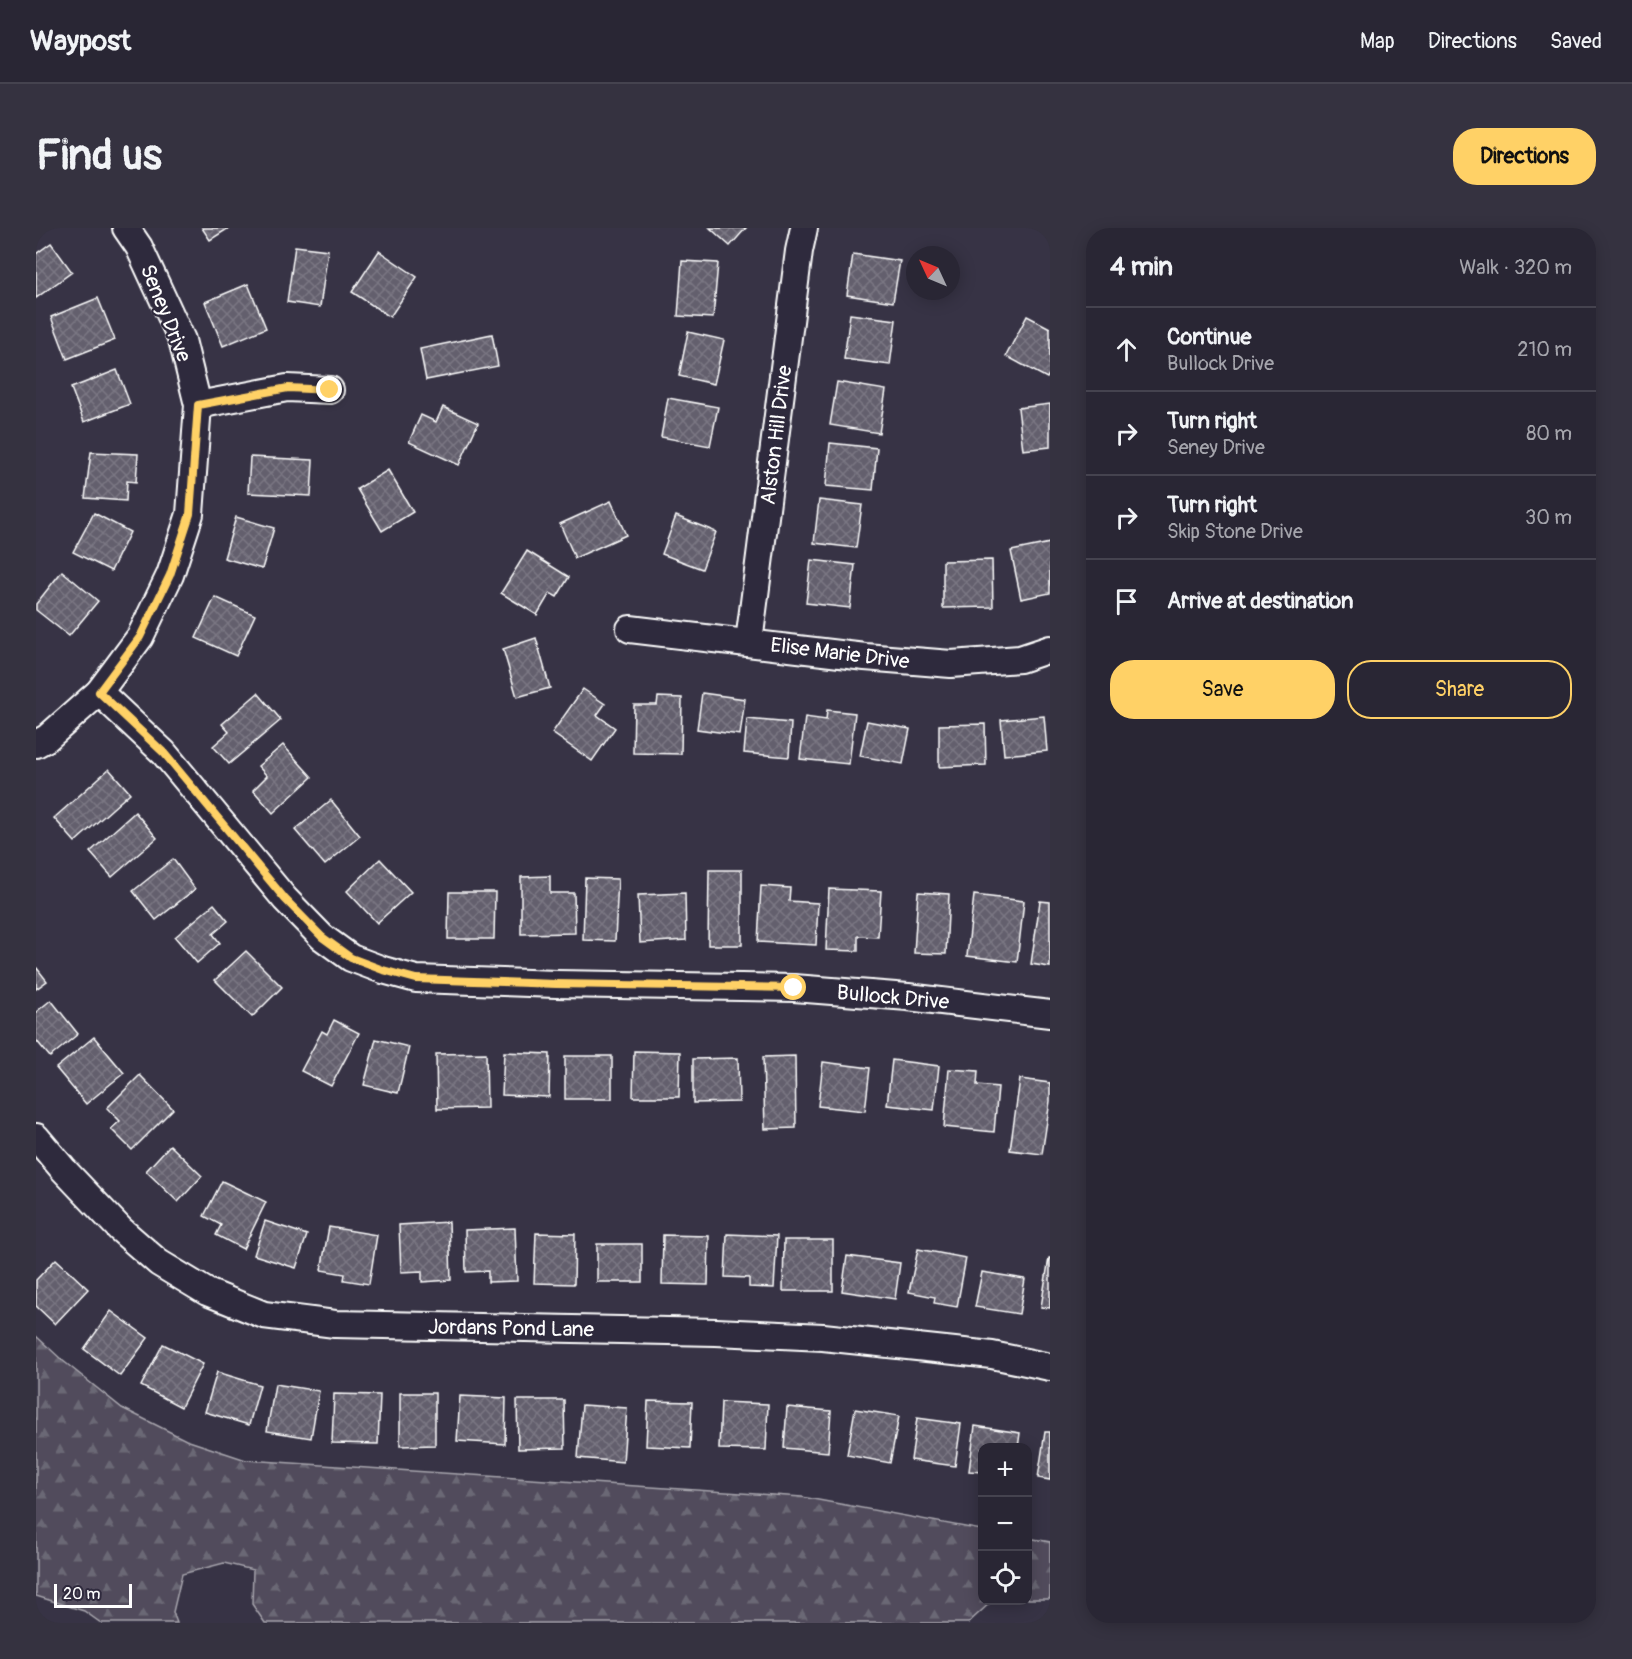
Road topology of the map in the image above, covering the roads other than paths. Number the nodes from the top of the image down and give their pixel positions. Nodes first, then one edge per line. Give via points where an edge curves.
1 (126, 228) edge
2 (804, 228) edge
3 (330, 390) dead end
4 (198, 405) junction
5 (630, 629) dead end
6 (749, 642) junction
7 (1050, 649) edge
8 (99, 692) junction
9 (36, 744) edge
10 (1050, 1014) edge
11 (36, 1137) edge
12 (1050, 1367) edge

1 - 4 street, Seney Drive via 139,247 182,340
2 - 6 street, Alston Hill Drive
3 - 4 street via 288,388
4 - 8 street, Seney Drive via 190,514 170,575 140,637
5 - 6 street, Elise Marie Drive
6 - 7 street, Elise Marie Drive via 951,664 1020,658
8 - 9 street, Seney Drive
8 - 10 street, Bullock Drive via 164,753 285,899 322,937 351,958 383,970 416,979 794,988
11 - 12 street, Jordans Pond Lane via 120,1229 159,1263 207,1292 264,1315 335,1324 823,1337 992,1355

